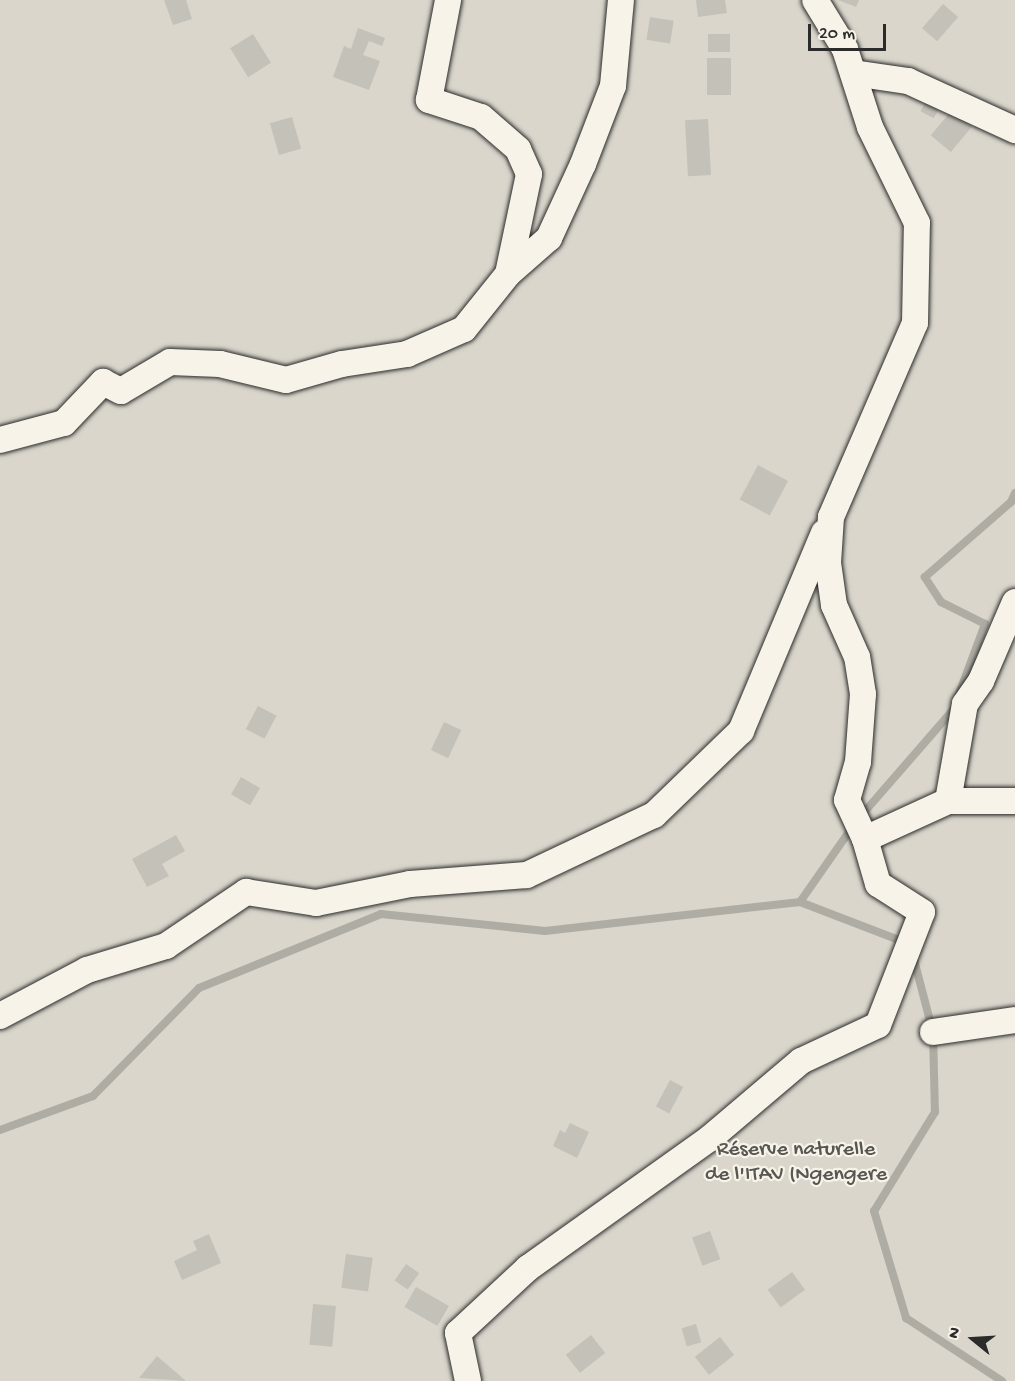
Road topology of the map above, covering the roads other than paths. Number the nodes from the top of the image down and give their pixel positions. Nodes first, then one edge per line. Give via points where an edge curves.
1 (448, 0) edge
2 (621, 0) edge
3 (815, 0) edge
4 (853, 73) junction
5 (1015, 130) edge
6 (508, 274) junction
7 (0, 440) edge
8 (831, 517) junction
9 (1015, 602) edge
10 (948, 801) junction
11 (1015, 801) edge
12 (865, 838) junction
13 (0, 1016) edge
14 (1015, 1020) edge
15 (933, 1032) dead end
16 (468, 1381) edge

1 - 6 street via 429,100 481,117 518,149 529,174
2 - 6 street via 614,86 583,164 549,238
3 - 4 street via 845,49
4 - 5 street via 908,81
4 - 8 street via 870,127 917,224 915,323
6 - 7 street via 464,329 407,354 342,364 286,380 220,364 170,362 121,391 103,382 64,423
8 - 12 street via 828,563 834,605 857,657 863,694 858,762 847,800
8 - 13 street via 741,731 654,815 527,875 410,884 316,903 246,892 166,946 87,970
9 - 10 street via 981,681 965,704
10 - 11 street
10 - 12 street
12 - 16 street via 878,884 922,912 878,1025 801,1061 709,1139 528,1268 458,1333
14 - 15 street

